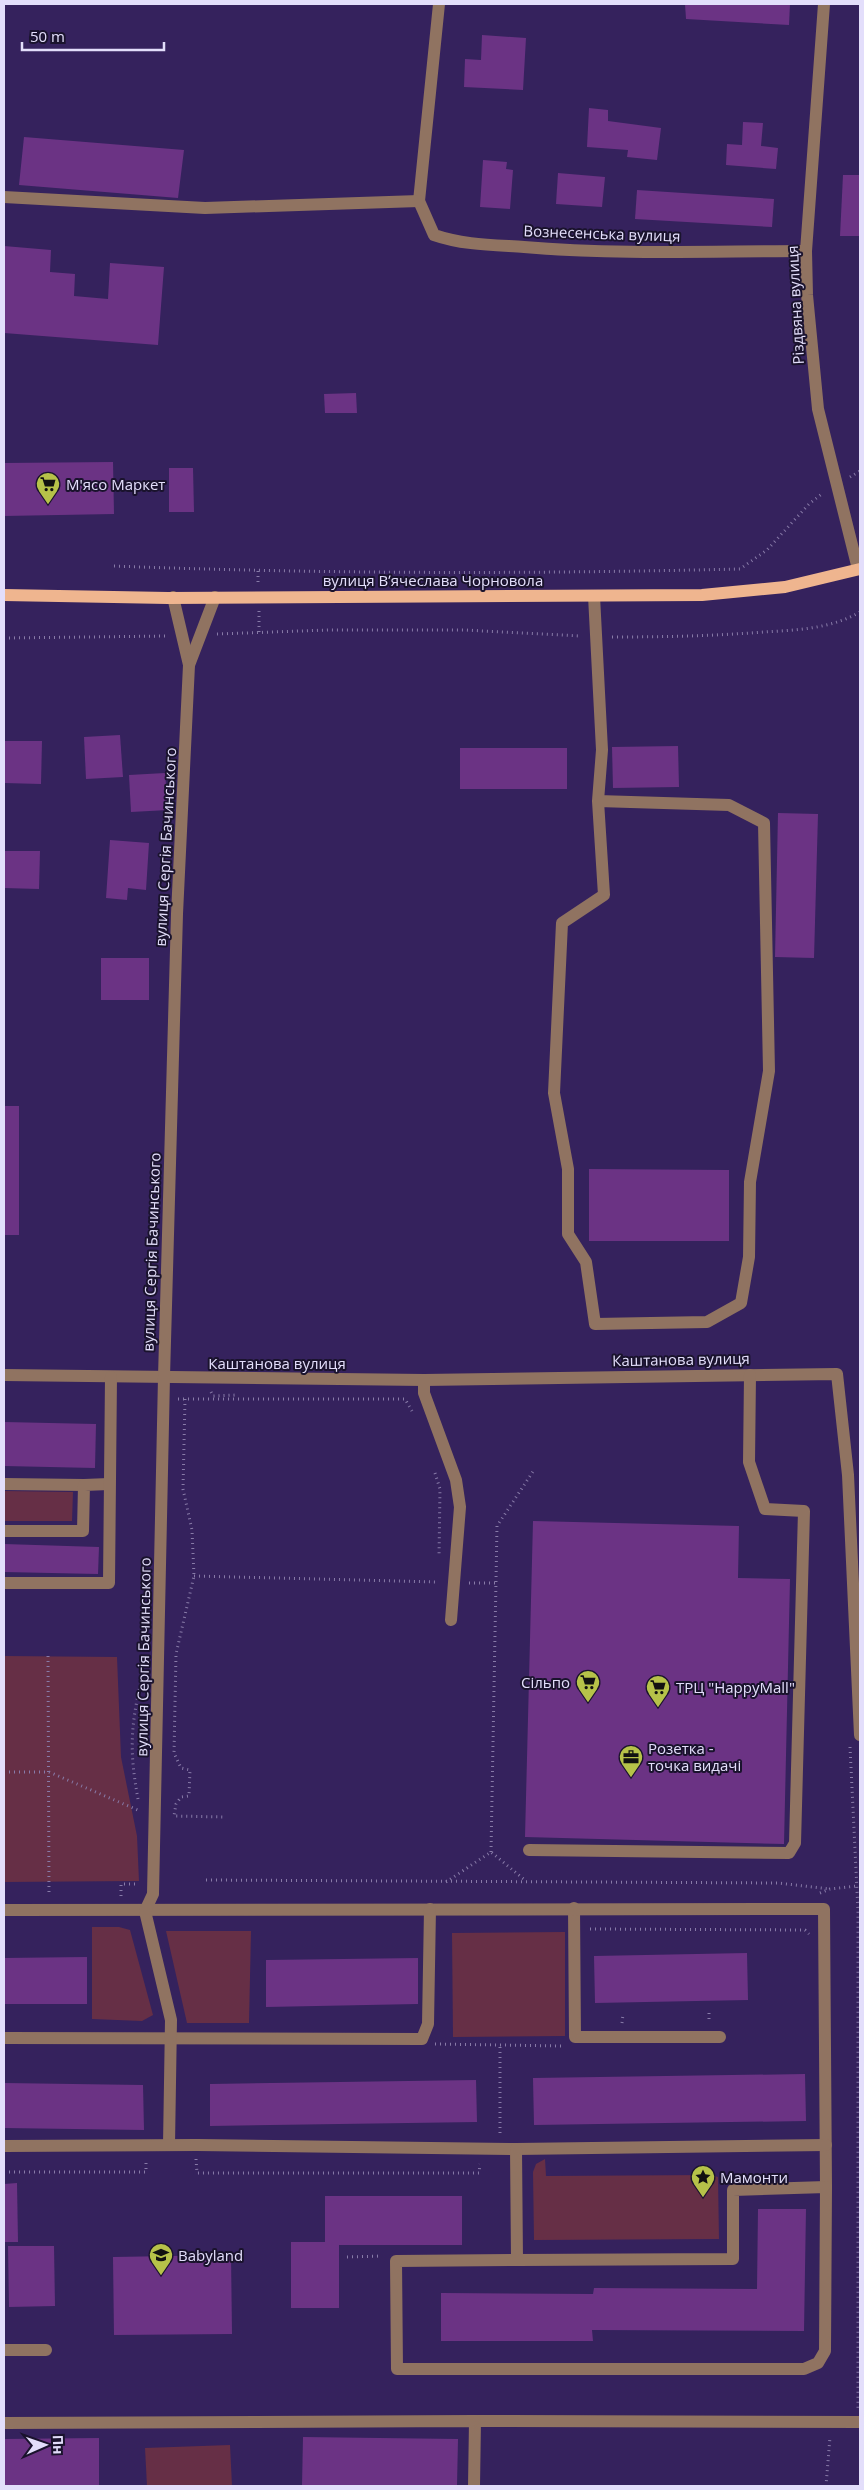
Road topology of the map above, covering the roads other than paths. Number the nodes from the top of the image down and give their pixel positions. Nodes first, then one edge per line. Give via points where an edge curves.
1 (439, 4) edge
2 (824, 4) edge
3 (4, 196) edge
4 (419, 201) junction
5 (806, 251) junction
6 (859, 569) edge
7 (4, 595) edge
8 (594, 596) junction
9 (173, 597) junction
10 (216, 597) junction
11 (189, 665) junction
12 (598, 801) junction
13 (4, 1375) edge
14 (750, 1375) junction
15 (111, 1377) junction
16 (164, 1377) junction
17 (424, 1380) junction
18 (4, 1484) edge
19 (109, 1484) junction
20 (84, 1485) junction
21 (4, 1531) edge
22 (4, 1583) edge
23 (451, 1620) dead end
24 (855, 1737) edge
25 (529, 1850) dead end
26 (574, 1908) junction
27 (430, 1909) junction
28 (4, 1910) edge
29 (145, 1910) junction
30 (720, 2037) dead end
31 (4, 2038) edge
32 (170, 2040) junction
33 (169, 2145) junction
34 (826, 2145) junction
35 (4, 2146) edge
36 (516, 2149) junction
37 (826, 2187) junction
38 (517, 2260) junction
39 (4, 2350) edge
40 (46, 2350) dead end
41 (856, 2418) edge
42 (475, 2421) junction
43 (4, 2423) edge
44 (474, 2486) edge

1 - 4 street
2 - 5 street, Різдвяна вулиця
3 - 4 street via 205,208
4 - 5 street, Вознесенська вулиця via 434,235 469,243 576,252
5 - 6 street, Різдвяна вулиця via 818,409
6 - 8 main road, вулиця Вʼячеслава Чорновола via 785,587 702,595
7 - 9 main road, вулиця Вʼячеслава Чорновола
8 - 10 main road, вулиця Вʼячеслава Чорновола
8 - 12 street via 602,750
9 - 10 main road, вулиця Вʼячеслава Чорновола
9 - 11 street
10 - 11 street, вулиця Сергія Бачинського
11 - 16 street, вулиця Сергія Бачинського via 177,924
12 - 12 street via 729,804 764,823 769,1071 750,1182 750,1256 741,1303 707,1322 595,1324 586,1262 568,1234 568,1169 554,1093 562,923 604,895
13 - 15 street, Каштанова вулиця
14 - 17 street, Каштанова вулиця
14 - 24 street, Каштанова вулиця via 837,1374 848,1476
14 - 25 street via 749,1462 765,1509 804,1511 795,1843 789,1853
15 - 16 street, Каштанова вулиця
15 - 19 street
16 - 17 street, Каштанова вулиця
16 - 29 street, вулиця Сергія Бачинського via 153,1894
17 - 23 street via 424,1393 456,1480 460,1507
18 - 20 street
19 - 20 street
19 - 22 street via 109,1583
20 - 21 street via 83,1531
26 - 27 street
26 - 30 street via 575,2037
26 - 34 street via 824,1909
27 - 29 street
27 - 32 street via 428,2024 422,2039
28 - 29 street
29 - 32 street via 171,2020
31 - 32 street
32 - 33 street
33 - 35 street
33 - 36 street
34 - 36 street
34 - 37 street
36 - 38 street
37 - 38 street via 733,2190 732,2259
37 - 38 street via 825,2351 818,2363 804,2369 397,2368 396,2261
39 - 40 street
41 - 42 street
42 - 43 street
42 - 44 street

